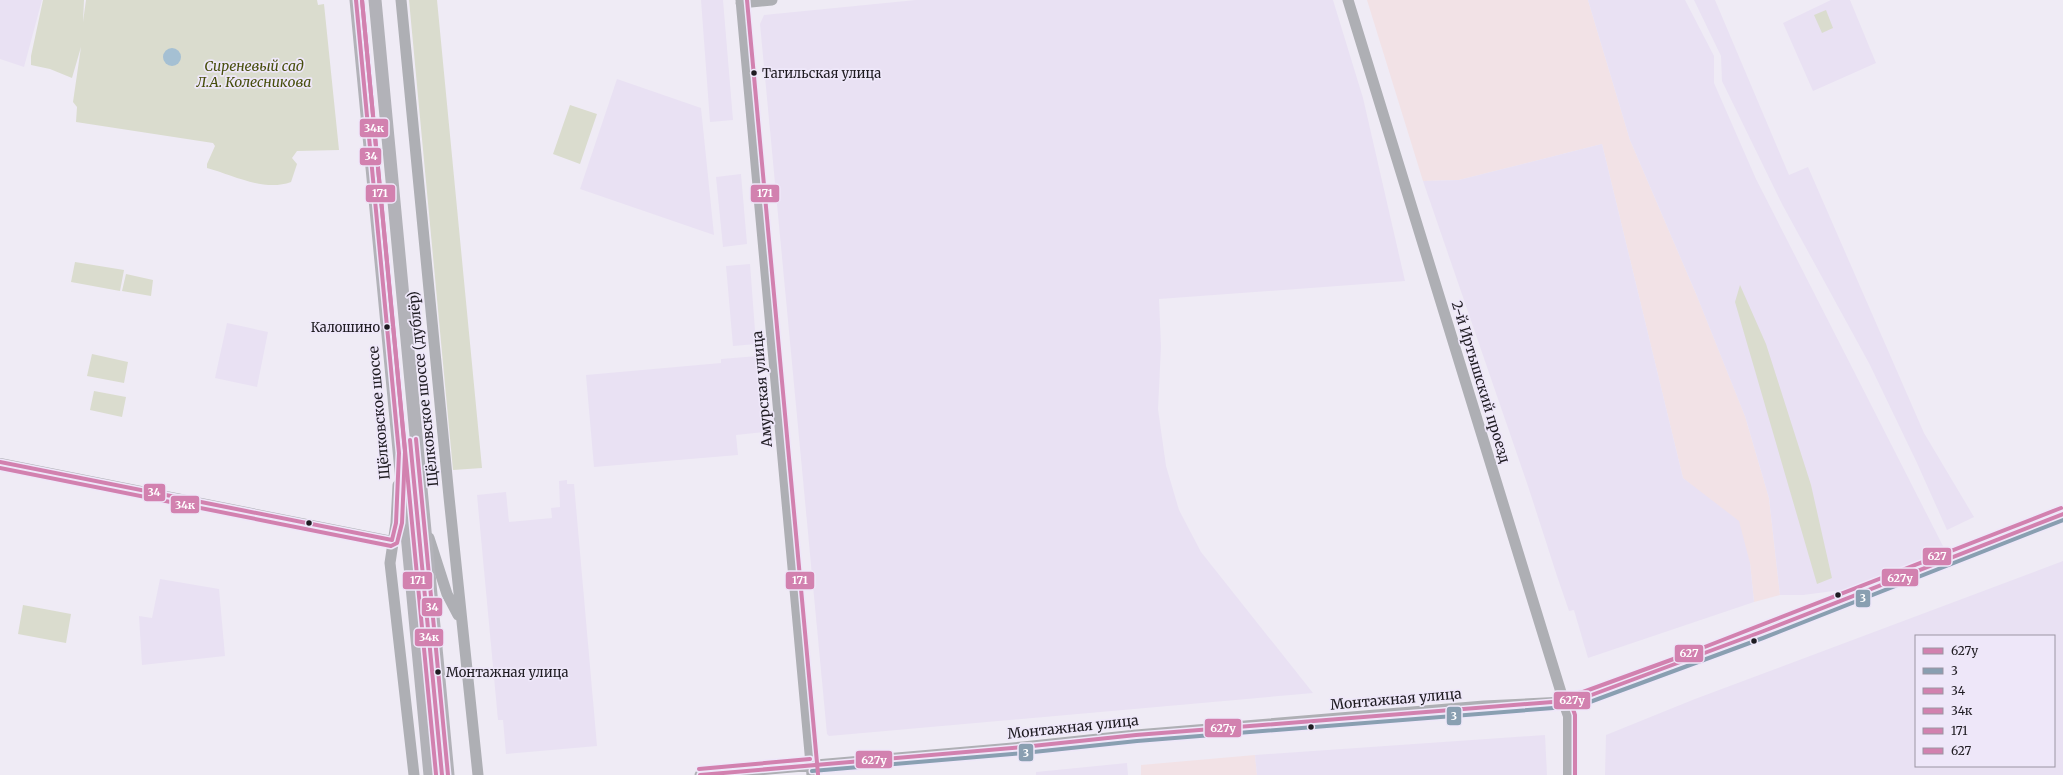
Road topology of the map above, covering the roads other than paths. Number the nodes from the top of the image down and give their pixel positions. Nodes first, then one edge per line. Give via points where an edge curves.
1 (356, 0) edge
2 (375, 0) edge
3 (401, 0) edge
4 (772, 0) edge
5 (1348, 0) edge
6 (741, 1) edge
7 (399, 453) junction
8 (0, 462) edge
9 (2063, 514) edge
10 (425, 524) junction
11 (392, 540) junction
12 (461, 621) junction
13 (1564, 702) junction
14 (812, 770) edge
15 (414, 775) edge
16 (430, 775) edge
17 (448, 775) edge
18 (478, 775) edge
19 (700, 775) edge
20 (1569, 775) edge

1 - 7 main road, Щёлковское шоссе
2 - 10 main road
3 - 12 street, Щёлковское шоссе (дублёр)
4 - 6 street
5 - 13 street, 2-й Иртышский проезд
6 - 14 street, Амурская улица
7 - 11 street via 396,523
7 - 16 main road, Щёлковское шоссе
8 - 11 street
9 - 13 main road, Монтажная улица via 1681,663 1585,698
10 - 12 street via 447,594
10 - 17 main road
11 - 15 street via 390,563
12 - 18 street, Щёлковское шоссе (дублёр)
13 - 14 street, Монтажная улица via 1484,706 1136,735
13 - 20 main road, 2-й Иртышский проезд via 1569,716
14 - 19 street, Монтажная улица

